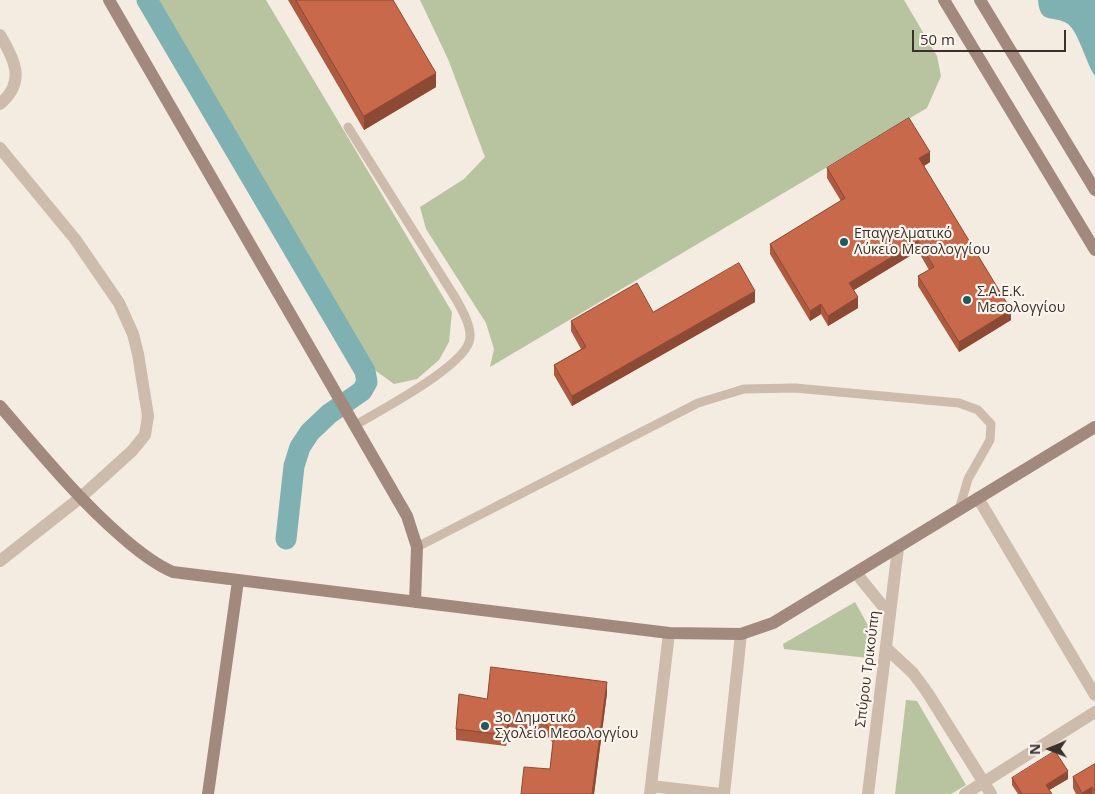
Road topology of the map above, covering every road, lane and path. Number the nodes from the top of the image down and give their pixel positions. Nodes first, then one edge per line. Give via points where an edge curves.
1 (109, 0) edge
2 (944, 0) edge
3 (980, 0) edge
4 (0, 35) edge
5 (0, 104) edge
6 (348, 127) dead end
7 (0, 148) edge
8 (1095, 190) edge
9 (1095, 250) edge
10 (0, 406) edge
11 (353, 420) junction
12 (1095, 427) edge
13 (80, 498) junction
14 (978, 498) junction
15 (958, 510) junction
16 (417, 547) junction
17 (898, 548) junction
18 (0, 561) edge
19 (856, 573) junction
20 (238, 581) junction
21 (415, 602) junction
22 (890, 615) junction
23 (669, 633) junction
24 (741, 634) junction
25 (886, 648) junction
26 (1095, 695) edge
27 (1095, 712) edge
28 (984, 781) junction
29 (651, 790) edge
30 (208, 794) edge
31 (720, 794) edge
32 (724, 794) edge
33 (868, 794) edge
34 (965, 794) edge
35 (991, 794) edge

1 - 11 street
2 - 9 street
3 - 8 street
4 - 5 street via 16,69 16,81
6 - 11 lane via 456,298 470,336 458,360 433,378
7 - 13 street via 75,239 119,302 138,354 147,408 145,435
10 - 13 street
11 - 16 street via 407,516
12 - 14 street
13 - 18 street
13 - 20 street via 116,532 160,566 173,572
14 - 15 street
14 - 26 street
15 - 16 lane via 968,479 992,432 991,424 978,410 959,402 795,388 744,389 698,403
15 - 17 street
16 - 21 street
17 - 19 street
17 - 22 street, Σπύρου Τρικούπη
19 - 22 street
19 - 24 street via 773,623
20 - 21 street
20 - 30 street
21 - 23 street
22 - 25 street, Σπύρου Τρικούπη
23 - 24 street
23 - 29 street
24 - 32 street
25 - 28 street via 913,673
25 - 33 street, Σπύρου Τρικούπη
27 - 28 street
28 - 34 street
28 - 35 street
29 - 31 street

